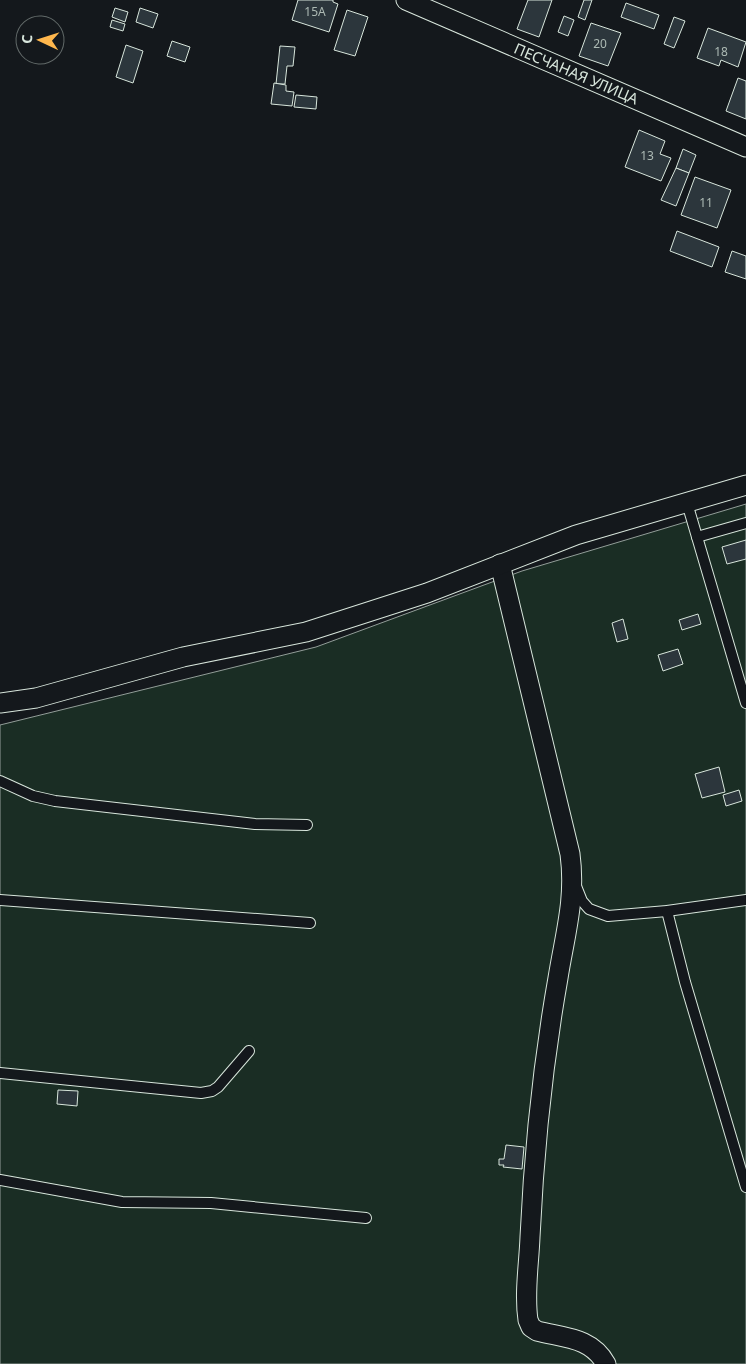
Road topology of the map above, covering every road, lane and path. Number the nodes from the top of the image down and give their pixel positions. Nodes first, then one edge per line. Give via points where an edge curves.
1 (406, 0) edge
2 (746, 147) edge
3 (746, 485) edge
4 (687, 503) junction
5 (746, 523) edge
6 (697, 537) junction
7 (500, 564) junction
8 (746, 702) edge
9 (0, 703) edge
10 (0, 781) edge
11 (307, 825) dead end
12 (574, 880) junction
13 (0, 900) edge
14 (746, 900) edge
15 (667, 911) junction
16 (310, 923) dead end
17 (249, 1050) dead end
18 (0, 1073) edge
19 (0, 1180) edge
20 (746, 1187) edge
21 (366, 1218) dead end
22 (606, 1364) edge

1 - 2 street, ПЕСЧАНАЯ УЛИЦА
3 - 4 street
4 - 6 lane
4 - 7 street via 576,535
5 - 6 lane
6 - 8 lane
7 - 9 street via 306,632 166,661 36,698
7 - 12 street
10 - 11 lane via 33,796 55,801 255,824
12 - 15 lane via 582,901 599,914
12 - 22 street via 536,1138 527,1311 531,1327 584,1342
13 - 16 lane
14 - 15 lane
15 - 20 lane
17 - 18 lane via 218,1087 212,1092 202,1093
19 - 21 lane via 122,1202 211,1203

